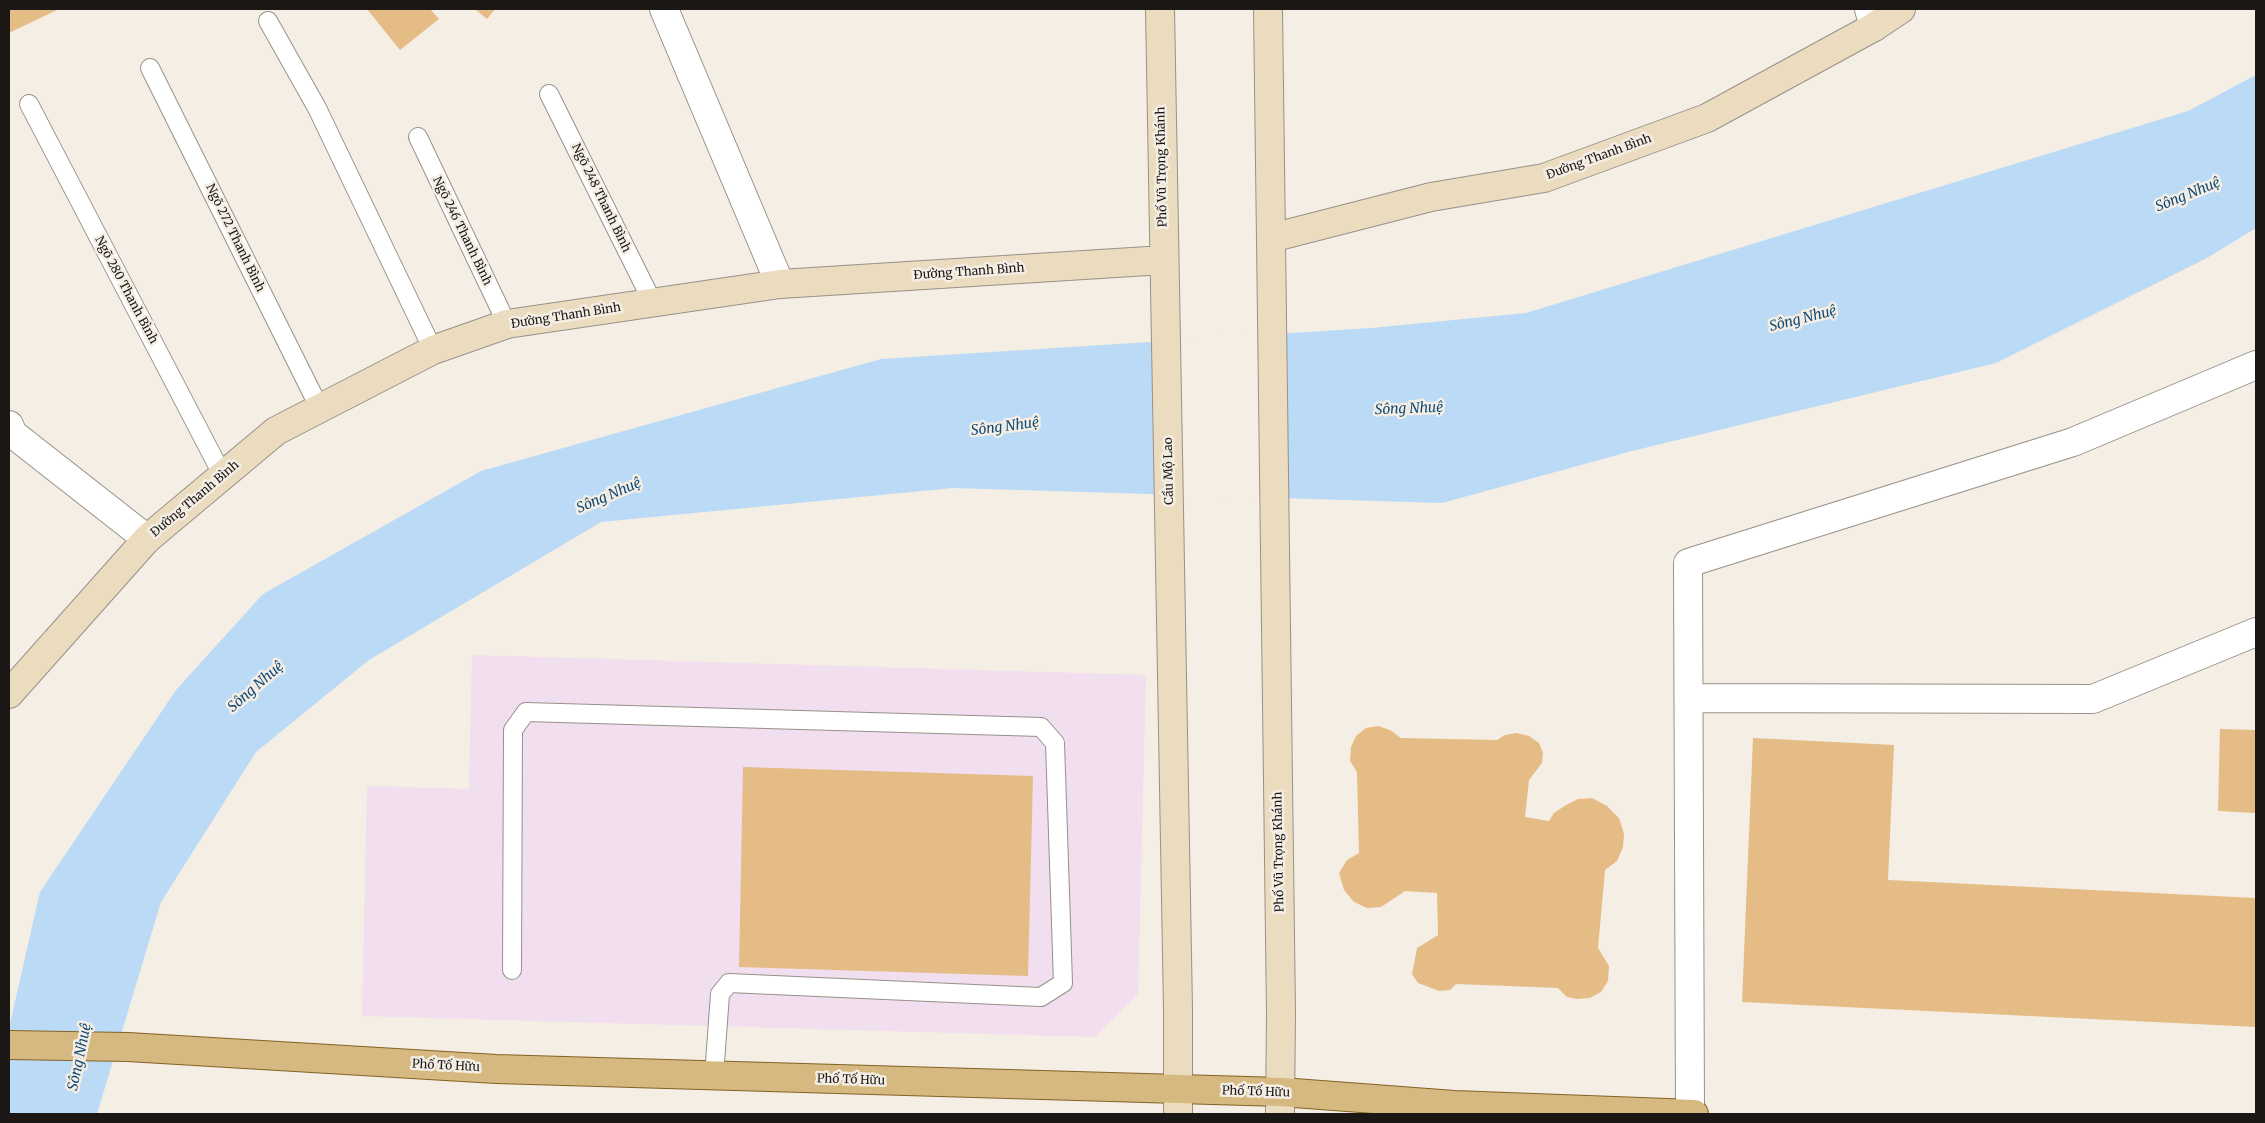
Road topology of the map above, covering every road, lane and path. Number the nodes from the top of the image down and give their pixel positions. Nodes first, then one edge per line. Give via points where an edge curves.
1 (664, 9) edge
2 (1160, 9) edge
3 (1268, 9) edge
4 (1901, 9) edge
5 (1872, 18) edge
6 (268, 20) dead end
7 (150, 68) dead end
8 (549, 94) dead end
9 (28, 104) dead end
10 (418, 137) dead end
11 (1271, 238) junction
12 (1164, 260) junction
13 (780, 284) junction
14 (653, 303) junction
15 (507, 324) junction
16 (1166, 324) joint
17 (433, 350) junction
18 (2256, 364) edge
19 (320, 409) junction
20 (10, 432) edge
21 (223, 476) junction
22 (147, 539) junction
23 (2256, 632) edge
24 (9, 694) edge
25 (1690, 698) junction
26 (512, 970) dead end
27 (9, 1045) edge
28 (714, 1076) junction
29 (1178, 1102) edge
30 (1281, 1103) edge
31 (1692, 1114) edge

1 - 13 street
2 - 12 main road, Phố Vũ Trọng Khánh
3 - 11 main road
4 - 5 main road, Đường Thanh Bình
5 - 11 main road, Đường Thanh Bình via 1707,118 1544,178 1431,197
6 - 17 lane via 317,108
7 - 19 lane, Ngõ 272 Thanh Bình
8 - 14 lane, Ngõ 248 Thanh Bình
9 - 21 lane, Ngõ 280 Thanh Bình
10 - 15 lane, Ngõ 246 Thanh Bình
11 - 30 main road, Phố Vũ Trọng Khánh
12 - 13 main road, Đường Thanh Bình
12 - 16 main road, Phố Vũ Trọng Khánh
13 - 14 main road, Đường Thanh Bình
14 - 15 main road, Đường Thanh Bình
15 - 17 main road, Đường Thanh Bình
16 - 29 main road, Cầu Mộ Lao
17 - 19 main road, Đường Thanh Bình
18 - 25 street via 2073,442 1688,563
19 - 21 main road, Đường Thanh Bình via 276,432
20 - 22 street
21 - 22 main road, Đường Thanh Bình
22 - 24 main road, Đường Thanh Bình
23 - 25 street via 2093,699
25 - 31 street
26 - 28 lane via 513,730 526,712 1040,728 1055,743 1063,982 1041,997 729,983 720,994
27 - 28 main road, Phố Tố Hữu via 128,1048 496,1069
28 - 29 main road, Phố Tố Hữu
29 - 30 main road, Phố Tố Hữu
30 - 31 main road, Phố Tố Hữu via 1454,1105

